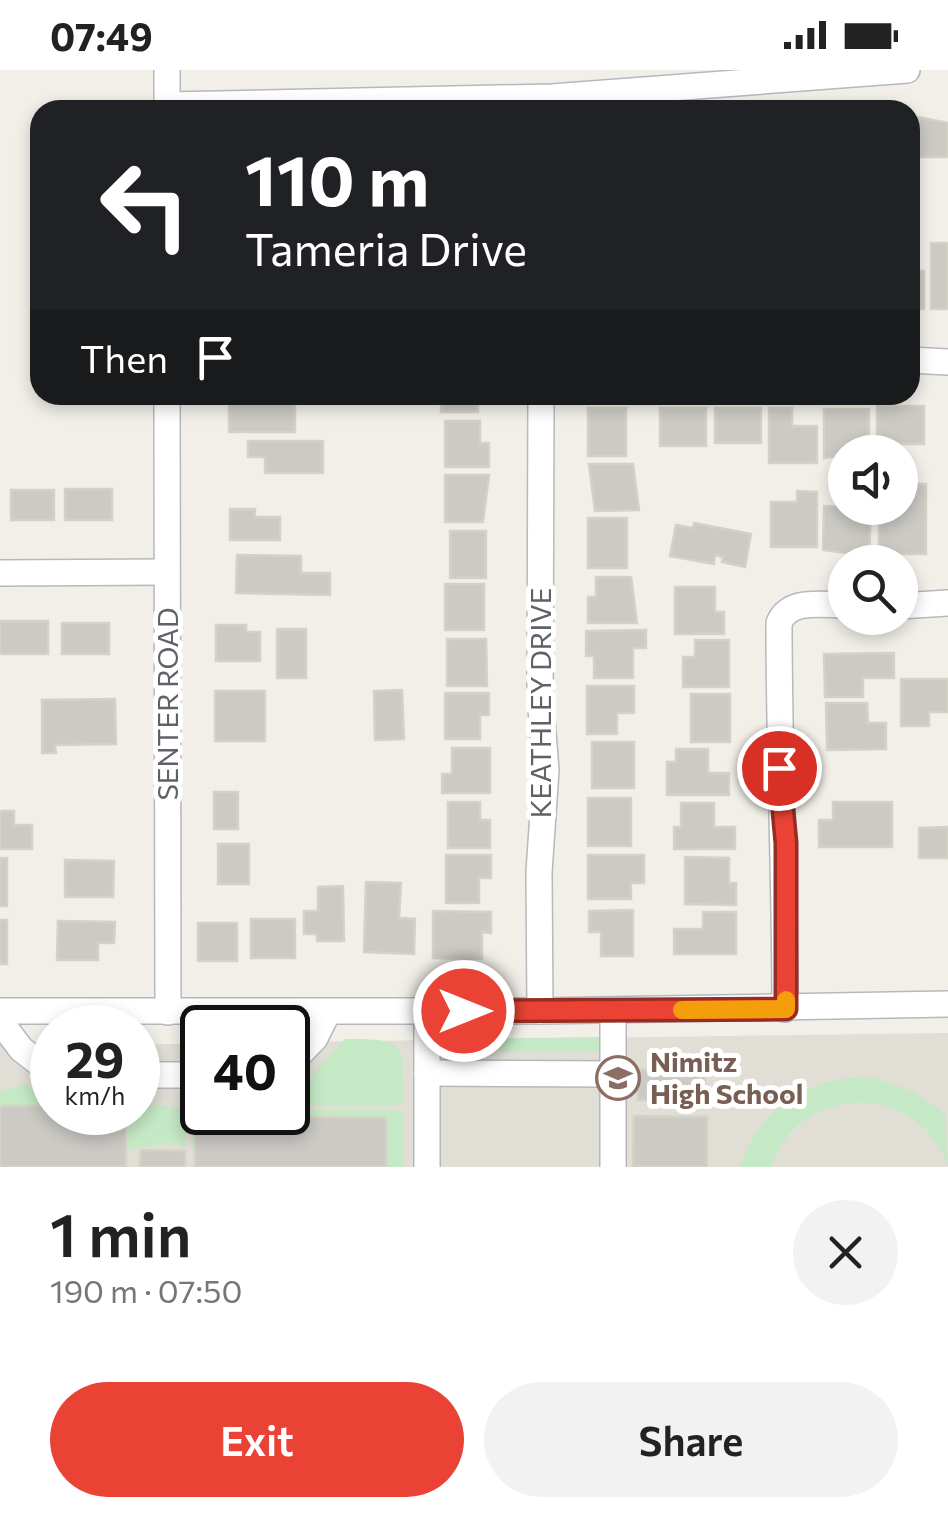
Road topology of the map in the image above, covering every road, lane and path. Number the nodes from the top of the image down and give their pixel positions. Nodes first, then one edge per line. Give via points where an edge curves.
1 (167, 70) edge
2 (907, 70) edge
3 (167, 100) edge
4 (447, 100) edge
5 (920, 361) edge
6 (948, 362) edge
7 (167, 405) edge
8 (540, 405) edge
9 (168, 572) junction
10 (0, 573) edge
11 (948, 603) edge
12 (918, 605) edge
13 (828, 606) edge
14 (948, 1004) edge
15 (786, 1009) junction
16 (613, 1010) junction
17 (0, 1011) edge
18 (427, 1011) junction
19 (540, 1011) junction
20 (168, 1012) junction
21 (328, 1012) junction
22 (0, 1020) edge
23 (310, 1044) edge
24 (30, 1057) edge
25 (427, 1073) junction
26 (614, 1074) junction
27 (427, 1167) edge
28 (614, 1167) edge

1 - 3 street
2 - 4 street
5 - 6 street
7 - 9 street, SENTER ROAD
8 - 19 street, KEATHLEY DRIVE via 546,770
9 - 10 street
9 - 20 street, SENTER ROAD
11 - 12 street
13 - 15 street via 796,606 778,623
14 - 15 street
15 - 16 street
16 - 19 street
16 - 26 street
17 - 20 street
18 - 19 street
18 - 21 street
18 - 25 street
20 - 21 street
21 - 23 street
22 - 24 street
25 - 26 street
25 - 27 street
26 - 28 street

